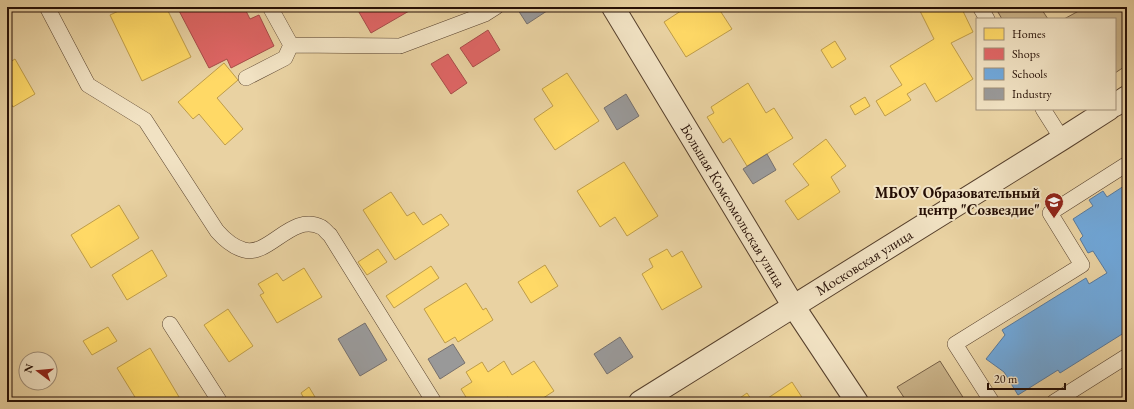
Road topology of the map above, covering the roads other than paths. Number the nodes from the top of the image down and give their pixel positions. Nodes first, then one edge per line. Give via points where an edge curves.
1 (47, 7) edge
2 (270, 7) edge
3 (496, 7) edge
4 (613, 7) edge
5 (980, 7) edge
6 (986, 18) edge
7 (291, 45) junction
8 (246, 78) dead end
9 (1127, 97) edge
10 (1116, 104) edge
11 (1044, 110) edge
12 (1107, 110) edge
13 (1062, 140) junction
14 (1127, 164) edge
15 (794, 306) junction
16 (170, 324) dead end
17 (1127, 356) edge
18 (220, 402) edge
19 (434, 402) edge
20 (640, 402) edge
21 (857, 402) edge
22 (992, 402) edge
23 (1054, 402) edge

1 - 19 lane via 88,85 145,120 217,231 227,241 245,250 256,250 300,224 322,227 330,235
2 - 7 lane
3 - 7 lane via 485,14 400,46
4 - 15 street, Большая Комсомольская улица
5 - 6 lane
7 - 8 lane via 284,58
9 - 10 street
11 - 13 lane
12 - 13 street, Московская улица
13 - 15 street, Московская улица
14 - 22 lane via 1050,213 1082,265 955,344
15 - 20 street, Московская улица
15 - 21 street, Большая Комсомольская улица
16 - 18 lane
17 - 23 lane

